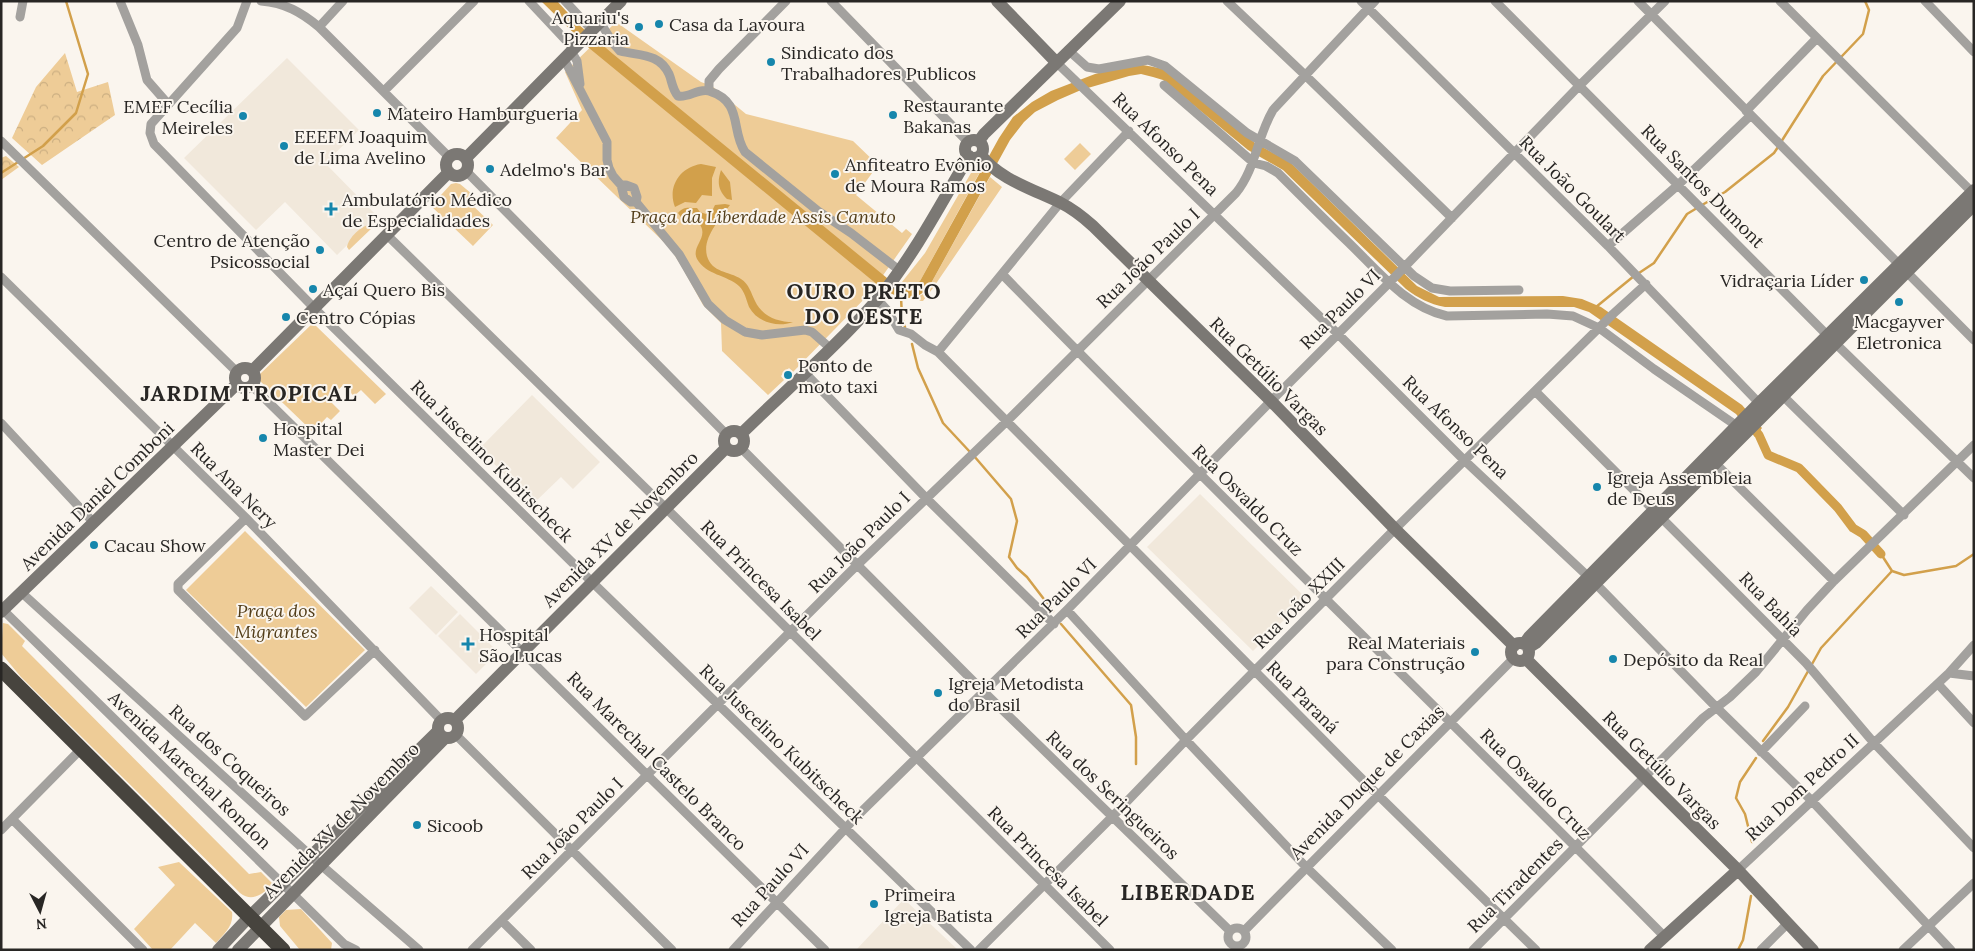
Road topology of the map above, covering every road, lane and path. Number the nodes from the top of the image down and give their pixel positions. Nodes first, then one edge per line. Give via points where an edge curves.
1 (23, 1) edge
2 (120, 1) edge
3 (247, 1) edge
4 (261, 1) edge
5 (343, 1) edge
6 (474, 1) edge
7 (529, 1) edge
8 (565, 1) edge
9 (621, 1) edge
10 (786, 1) edge
11 (830, 1) edge
12 (997, 1) edge
13 (1120, 1) edge
14 (1226, 1) edge
15 (1361, 1) edge
16 (1375, 1) edge
17 (1495, 1) edge
18 (1638, 1) edge
19 (1665, 1) edge
20 (1780, 1) edge
21 (1925, 1) edge
22 (1368, 8) junction
23 (1651, 14) junction
24 (20, 17) dead end
25 (319, 27) junction
26 (1817, 38) junction
27 (582, 41) junction
28 (1068, 50) junction
29 (1974, 52) edge
30 (1056, 62) junction
31 (1305, 75) junction
32 (1164, 85) dead end
33 (1579, 86) junction
34 (384, 91) junction
35 (709, 91) junction
36 (168, 104) junction
37 (1748, 113) junction
38 (1130, 131) junction
39 (1, 142) edge
40 (973, 142) junction
41 (1257, 151) junction
42 (1515, 154) junction
43 (449, 157) junction
44 (978, 157) junction
45 (466, 158) junction
46 (449, 172) junction
47 (466, 172) junction
48 (1678, 185) junction
49 (1973, 195) edge
50 (1060, 203) junction
51 (1215, 215) junction
52 (1452, 218) junction
53 (387, 235) junction
54 (1608, 246) junction
55 (1403, 268) junction
56 (1902, 268) junction
57 (899, 270) junction
58 (1002, 274) junction
59 (1, 277) edge
60 (1147, 280) junction
61 (1391, 281) junction
62 (1643, 282) junction
63 (884, 290) junction
64 (1519, 290) dead end
65 (314, 309) junction
66 (1602, 326) junction
67 (1338, 334) junction
68 (1831, 339) junction
69 (1974, 340) edge
70 (830, 348) junction
71 (1076, 351) junction
72 (938, 352) junction
73 (252, 371) junction
74 (805, 373) junction
75 (237, 378) junction
76 (252, 386) junction
77 (1536, 392) junction
78 (1782, 395) junction
79 (1271, 401) junction
80 (1759, 403) junction
81 (1006, 422) junction
82 (1746, 422) junction
83 (1, 423) edge
84 (726, 434) junction
85 (741, 434) junction
86 (1974, 445) edge
87 (174, 447) junction
88 (726, 448) junction
89 (741, 448) junction
90 (1465, 461) junction
91 (1957, 462) junction
92 (1715, 463) junction
93 (1199, 475) junction
94 (1974, 478) edge
95 (926, 498) junction
96 (666, 509) junction
97 (1658, 513) junction
98 (1904, 515) junction
99 (246, 518) junction
100 (94, 523) junction
101 (1395, 529) junction
102 (1129, 547) junction
103 (858, 565) junction
104 (1592, 580) junction
105 (1834, 581) junction
106 (592, 582) junction
107 (22, 593) junction
108 (1325, 599) junction
109 (1067, 610) junction
110 (2, 611) edge
111 (1054, 624) junction
112 (790, 633) junction
113 (1783, 640) junction
114 (1974, 645) edge
115 (375, 650) junction
116 (522, 651) junction
117 (1521, 651) junction
118 (1, 669) edge
119 (1254, 671) junction
120 (1949, 673) junction
121 (1974, 676) edge
122 (1938, 684) junction
123 (984, 692) junction
124 (718, 705) junction
125 (1805, 706) dead end
126 (1716, 707) junction
127 (1451, 723) junction
128 (1974, 723) edge
129 (445, 731) junction
130 (1186, 740) junction
131 (1874, 743) junction
132 (80, 749) junction
133 (1761, 752) junction
134 (916, 758) junction
135 (648, 775) junction
136 (1644, 778) junction
137 (1378, 796) junction
138 (1811, 800) junction
139 (1112, 817) junction
140 (12, 819) junction
141 (845, 828) junction
142 (1, 830) edge
143 (1575, 846) junction
144 (1974, 848) edge
145 (573, 850) junction
146 (311, 856) junction
147 (321, 865) junction
148 (1307, 868) junction
149 (1738, 870) junction
150 (283, 883) junction
151 (1974, 884) edge
152 (1044, 885) junction
153 (293, 893) junction
154 (776, 902) junction
155 (1504, 918) junction
156 (255, 921) junction
157 (502, 921) junction
158 (1788, 923) junction
159 (1929, 926) junction
160 (1230, 931) junction
161 (1244, 931) junction
162 (1664, 936) junction
163 (1246, 946) edge
164 (342, 947) edge
165 (1229, 947) edge
166 (283, 949) edge
167 (143, 950) edge
168 (218, 950) edge
169 (238, 950) edge
170 (356, 950) edge
171 (419, 950) edge
172 (472, 950) edge
173 (531, 950) edge
174 (672, 950) edge
175 (733, 950) edge
176 (824, 950) edge
177 (971, 950) edge
178 (979, 950) edge
179 (1110, 950) edge
180 (1392, 950) edge
181 (1473, 950) edge
182 (1536, 950) edge
183 (1650, 950) edge
184 (1761, 950) edge
185 (1813, 950) edge
186 (1903, 950) edge
187 (1951, 950) edge

1 - 24 street
2 - 36 street via 138,45 147,80
3 - 36 street via 237,28
4 - 25 street via 291,7
5 - 25 street
6 - 34 street
7 - 27 street
8 - 27 street
9 - 27 street
10 - 35 street via 719,69 709,81
11 - 40 street
12 - 30 street
13 - 28 street
14 - 31 street
15 - 22 street, Rua João Goulart
16 - 22 street, Rua João Paulo I
17 - 33 street, Rua Santos Dumont
18 - 23 street
19 - 23 street, Rua Paulo VI
20 - 26 street
21 - 29 street
22 - 31 street, Rua João Paulo I
22 - 42 street, Rua João Goulart
23 - 33 street, Rua Paulo VI
23 - 37 street
25 - 34 street
26 - 37 street
26 - 49 street
27 - 35 street via 612,43 620,52 641,53 654,58 664,65 678,96
27 - 45 street
27 - 70 street via 581,92 607,142 609,168 622,185 624,197 636,202 679,254 708,304 745,332 762,335 805,330
28 - 30 street
28 - 41 street via 1087,68 1099,69 1148,60 1165,66 1247,133
30 - 38 street, Rua Afonso Pena
30 - 40 street
31 - 41 street, Rua João Paulo I via 1273,110
31 - 52 street
32 - 41 street
33 - 42 street, Rua Paulo VI
33 - 48 street, Rua Santos Dumont
34 - 43 street
35 - 57 street via 729,104 736,117 740,145 749,157
36 - 65 street, Rua Juscelino Kubitscheck via 152,124 150,134 154,144
37 - 48 street
37 - 56 street
38 - 50 street
38 - 51 street, Rua Afonso Pena
39 - 75 street
40 - 44 street via 984,149
41 - 51 street, Rua João Paulo I via 1241,187
41 - 55 street via 1295,162
41 - 61 street via 1266,166 1278,173
42 - 52 street, Rua Paulo VI
42 - 54 street, Rua João Goulart
43 - 45 street via 456,154
43 - 46 street via 446,163
44 - 50 street, Rua Getúlio Vargas via 1024,186
44 - 57 street
45 - 47 street
46 - 47 street via 456,176
46 - 53 street
47 - 84 street
48 - 54 street
48 - 68 street, Rua Santos Dumont
49 - 56 street, Avenida Duque de Caxias
50 - 58 street
50 - 60 street, Rua Getúlio Vargas via 1093,226
51 - 60 street, Rua João Paulo I
51 - 67 street, Rua Afonso Pena
52 - 55 street, Rua Paulo VI
53 - 65 street
53 - 96 street, Rua Princesa Isabel
54 - 62 street, Rua João Goulart
55 - 61 street, Rua Paulo VI
55 - 64 street via 1425,285 1440,290
56 - 68 street, Avenida Duque de Caxias
56 - 69 street
57 - 63 street
58 - 71 street, Rua Osvaldo Cruz
58 - 72 street
59 - 87 street, Rua Ana Nery
60 - 71 street, Rua João Paulo I
60 - 79 street, Rua Getúlio Vargas
61 - 66 street via 1417,304 1440,314 1562,314
61 - 67 street, Rua Paulo VI
62 - 66 street, Rua João XXIII
62 - 80 street, Rua João Goulart
63 - 70 street
63 - 72 street, Rua Paraná via 887,310 899,330
65 - 73 street
65 - 106 street, Rua Juscelino Kubitscheck
66 - 77 street, Rua João XXIII
66 - 82 street via 1654,368
67 - 79 street, Rua Paulo VI
67 - 90 street, Rua Afonso Pena
68 - 78 street, Avenida Duque de Caxias
68 - 80 street, Avenida Duque de Caxias
68 - 91 street, Rua Santos Dumont
70 - 74 street
71 - 81 street, Rua João Paulo I
71 - 93 street, Rua Osvaldo Cruz
72 - 81 street, Rua Paraná
73 - 75 street via 243,368
73 - 76 street via 255,379
74 - 85 street
74 - 95 street
75 - 76 street via 243,388
75 - 87 street, Avenida Daniel Comboni
76 - 116 street, Rua Marechal Castelo Branco
77 - 90 street, Rua João XXIII
77 - 97 street, Rua Bahia
78 - 82 street, Avenida Duque de Caxias
78 - 98 street
79 - 93 street, Rua Paulo VI
79 - 101 street, Rua Getúlio Vargas
80 - 82 street, Avenida Duque de Caxias
81 - 95 street, Rua João Paulo I
81 - 102 street, Rua Paraná
82 - 92 street, Avenida Duque de Caxias
82 - 97 street, Avenida Duque de Caxias
83 - 100 street
84 - 85 street via 735,431
84 - 88 street
85 - 89 street via 744,442
86 - 91 street, Rua Tiradentes
87 - 99 street, Rua Ana Nery
87 - 100 street, Avenida Daniel Comboni
88 - 89 street via 732,451
88 - 96 street, Avenida XV de Novembro
89 - 103 street, Rua dos Seringueiros
90 - 101 street, Rua João XXIII
90 - 104 street, Rua Afonso Pena
91 - 94 street, Rua Santos Dumont
91 - 98 street, Rua Tiradentes
92 - 97 street, Avenida Duque de Caxias
92 - 105 street
93 - 102 street, Rua Paulo VI
93 - 108 street, Rua Osvaldo Cruz
95 - 103 street, Rua João Paulo I
95 - 111 street
96 - 106 street, Avenida XV de Novembro
96 - 112 street, Rua Princesa Isabel
97 - 104 street, Avenida Duque de Caxias
97 - 113 street, Rua Bahia
98 - 105 street, Rua Tiradentes
99 - 115 street, Rua Ana Nery
99 - 115 street via 178,584 178,590 305,716
100 - 107 street, Avenida Daniel Comboni
101 - 108 street, Rua João XXIII
101 - 117 street, Rua Getúlio Vargas
102 - 109 street, Rua Paulo VI
102 - 119 street, Rua Paraná
103 - 112 street, Rua João Paulo I
103 - 123 street, Rua dos Seringueiros
104 - 117 street, Avenida Duque de Caxias via 1536,643
104 - 126 street, Rua Afonso Pena
105 - 113 street, Rua Tiradentes
106 - 116 street, Avenida XV de Novembro
106 - 124 street, Rua Juscelino Kubitscheck
107 - 110 street, Avenida Daniel Comboni
107 - 146 street, Rua dos Coqueiros
108 - 119 street, Rua João XXIII
108 - 127 street, Rua Osvaldo Cruz
109 - 111 street, Rua Paulo VI
109 - 130 street
110 - 150 street, Avenida Marechal Rondon
111 - 123 street, Rua Paulo VI
112 - 124 street, Rua João Paulo I
112 - 134 street, Rua Princesa Isabel
113 - 126 street, Rua Tiradentes via 1756,672
113 - 131 street, Rua Bahia
114 - 120 street, Rua Dom Pedro II
115 - 129 street, Rua Ana Nery
116 - 129 street, Avenida XV de Novembro via 455,720 450,717
116 - 135 street, Rua Marechal Castelo Branco
117 - 127 street, Avenida Duque de Caxias
117 - 136 street, Rua Getúlio Vargas
118 - 132 highway
119 - 130 street, Rua João XXIII
119 - 137 street, Rua Paraná
120 - 121 street
120 - 122 street, Rua Dom Pedro II
122 - 128 street
122 - 131 street, Rua Dom Pedro II
123 - 134 street, Rua Paulo VI
123 - 139 street, Rua dos Seringueiros
124 - 135 street, Rua João Paulo I
124 - 141 street, Rua Juscelino Kubitscheck
125 - 133 street
126 - 133 street, Rua Afonso Pena
126 - 136 street, Rua Tiradentes
127 - 137 street, Avenida Duque de Caxias
127 - 143 street, Rua Osvaldo Cruz
129 - 145 street, Rua Ana Nery
129 - 146 street, Avenida XV de Novembro
129 - 147 street, Avenida XV de Novembro
130 - 139 street, Rua João XXIII
130 - 148 street
131 - 138 street, Rua Dom Pedro II
131 - 144 street, Rua Bahia
132 - 140 street
132 - 156 highway
133 - 138 street, Rua Afonso Pena
134 - 141 street, Rua Paulo VI
134 - 152 street, Rua Princesa Isabel
135 - 145 street, Rua João Paulo I
135 - 154 street, Rua Marechal Castelo Branco
136 - 143 street, Rua Tiradentes
136 - 149 street, Rua Getúlio Vargas
137 - 148 street, Avenida Duque de Caxias
137 - 155 street, Rua Paraná
138 - 149 street, Rua Dom Pedro II
138 - 159 street, Rua Afonso Pena
139 - 152 street, Rua João XXIII
139 - 160 street, Rua dos Seringueiros
140 - 142 street
140 - 167 street
141 - 154 street, Rua Paulo VI
141 - 177 street, Rua Juscelino Kubitscheck
143 - 155 street, Rua Tiradentes
143 - 162 street, Rua Osvaldo Cruz
145 - 157 street, Rua João Paulo I
145 - 174 street, Rua Ana Nery
146 - 147 street, Rua dos Coqueiros
146 - 150 street, Avenida XV de Novembro
147 - 153 street, Avenida XV de Novembro
147 - 171 street, Rua dos Coqueiros
148 - 161 street, Avenida Duque de Caxias
148 - 180 street
149 - 158 street, Rua Getúlio Vargas
149 - 162 street, Rua Dom Pedro II
150 - 153 street, Avenida Marechal Rondon
150 - 156 street, Avenida XV de Novembro
151 - 159 street
152 - 178 street, Rua João XXIII
152 - 179 street, Rua Princesa Isabel
153 - 156 street, Avenida XV de Novembro
153 - 164 street, Avenida Marechal Rondon
154 - 175 street, Rua Paulo VI
154 - 176 street, Rua Marechal Castelo Branco
155 - 181 street, Rua Tiradentes
155 - 182 street, Rua Paraná
156 - 166 highway
156 - 168 street
156 - 169 street
157 - 172 street, Rua João Paulo I
157 - 173 street
158 - 184 street
158 - 185 street, Rua Getúlio Vargas
159 - 186 street
159 - 187 street, Rua Afonso Pena
160 - 161 street via 1239,928
160 - 165 street
161 - 163 street
162 - 183 street, Rua Dom Pedro II
163 - 165 street
164 - 170 street, Avenida Marechal Rondon

